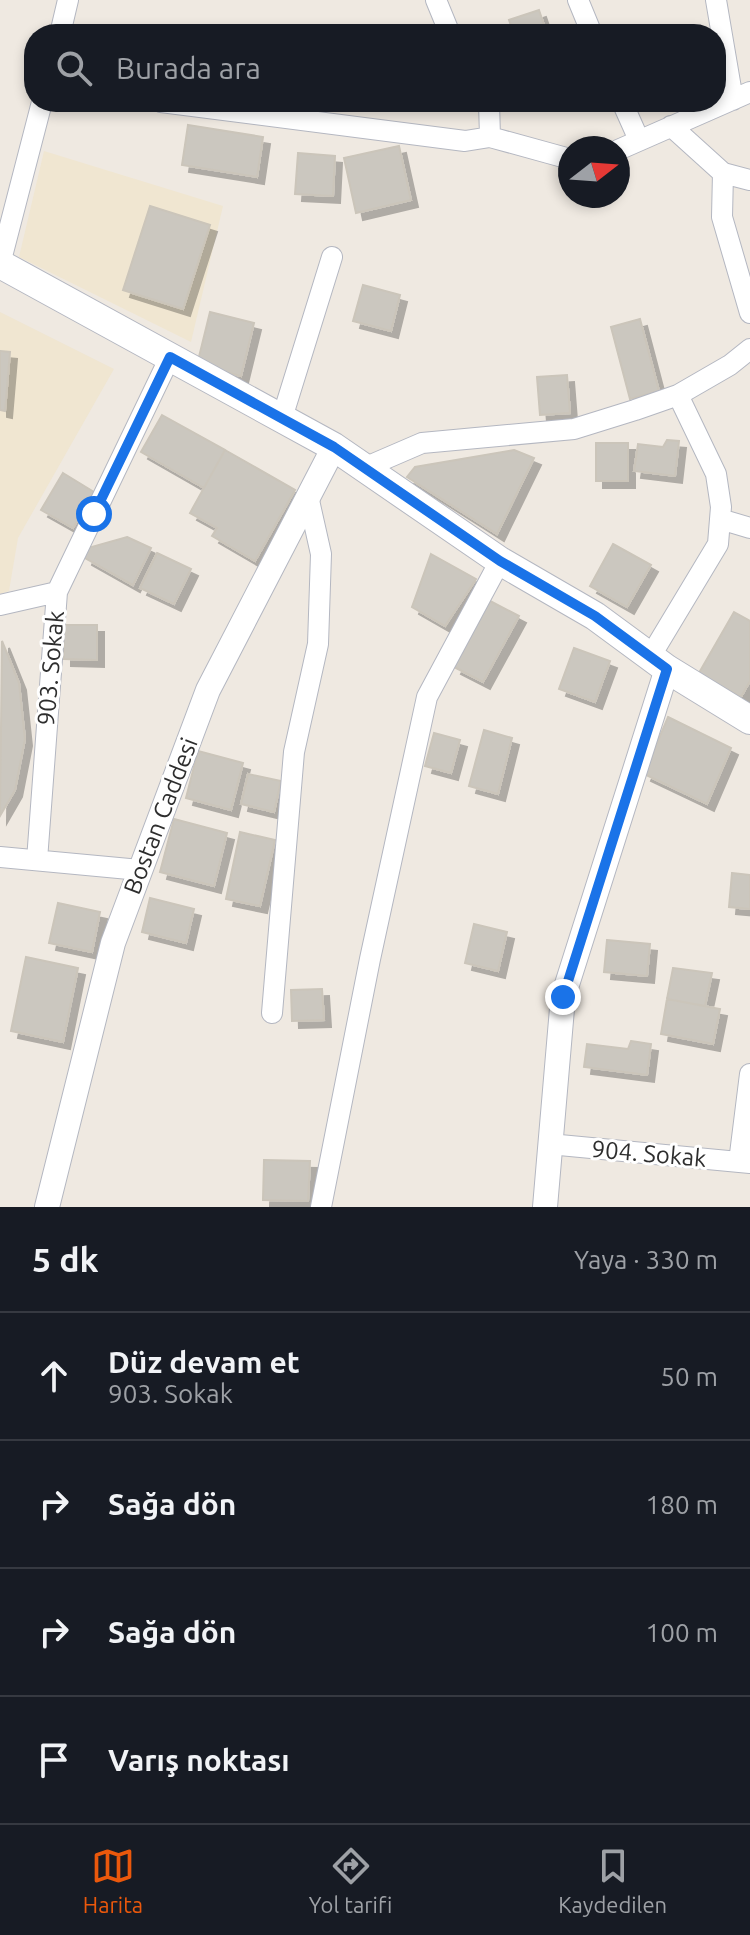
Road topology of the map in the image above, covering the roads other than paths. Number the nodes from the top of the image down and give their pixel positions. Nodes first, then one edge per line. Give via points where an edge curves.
1 (68, 0) edge
2 (436, 0) edge
3 (578, 0) edge
4 (716, 0) edge
5 (62, 24) edge
6 (446, 24) edge
7 (588, 24) edge
8 (722, 24) edge
9 (726, 37) edge
10 (742, 96) edge
11 (39, 112) edge
12 (239, 112) edge
13 (489, 112) edge
14 (626, 112) edge
15 (704, 112) edge
16 (671, 126) junction
17 (490, 137) junction
18 (639, 140) junction
19 (630, 144) edge
20 (558, 156) edge
21 (723, 173) junction
22 (750, 180) edge
23 (332, 257) dead end
24 (0, 264) edge
25 (750, 313) edge
26 (750, 349) edge
27 (170, 357) junction
28 (678, 395) junction
29 (282, 418) junction
30 (334, 447) junction
31 (364, 468) junction
32 (308, 496) junction
33 (720, 519) junction
34 (750, 528) edge
35 (500, 561) junction
36 (57, 592) junction
37 (0, 605) edge
38 (659, 663) junction
39 (750, 720) edge
40 (0, 857) edge
41 (37, 860) junction
42 (140, 870) junction
43 (272, 1013) dead end
44 (750, 1074) edge
45 (549, 1144) junction
46 (744, 1163) edge
47 (47, 1207) edge
48 (321, 1207) edge
49 (545, 1207) edge

1 - 5 street
2 - 6 street
3 - 7 street
4 - 8 street
9 - 10 street
11 - 24 street
12 - 17 street via 465,141
13 - 17 street
14 - 18 street
15 - 16 street
16 - 18 street
16 - 21 street
17 - 20 street
18 - 19 street
21 - 22 street
21 - 25 street via 722,217
23 - 29 street
24 - 27 main road
26 - 28 street
27 - 29 main road
27 - 36 street, 903. Sokak
28 - 31 street via 574,429 422,443
28 - 33 street via 716,474
29 - 30 main road
30 - 31 main road
30 - 32 street, Bostan Caddesi
31 - 35 main road
32 - 42 street, Bostan Caddesi via 208,690
32 - 43 street via 321,554 318,644 294,752
33 - 34 street
33 - 38 street via 718,544
35 - 38 main road via 595,616
35 - 48 street via 427,697
36 - 37 street
36 - 41 street, 903. Sokak
38 - 39 main road
38 - 45 street via 563,997
40 - 41 street
41 - 42 street
42 - 47 street, Bostan Caddesi via 113,943
44 - 46 street
45 - 46 street, 904. Sokak
45 - 49 street

